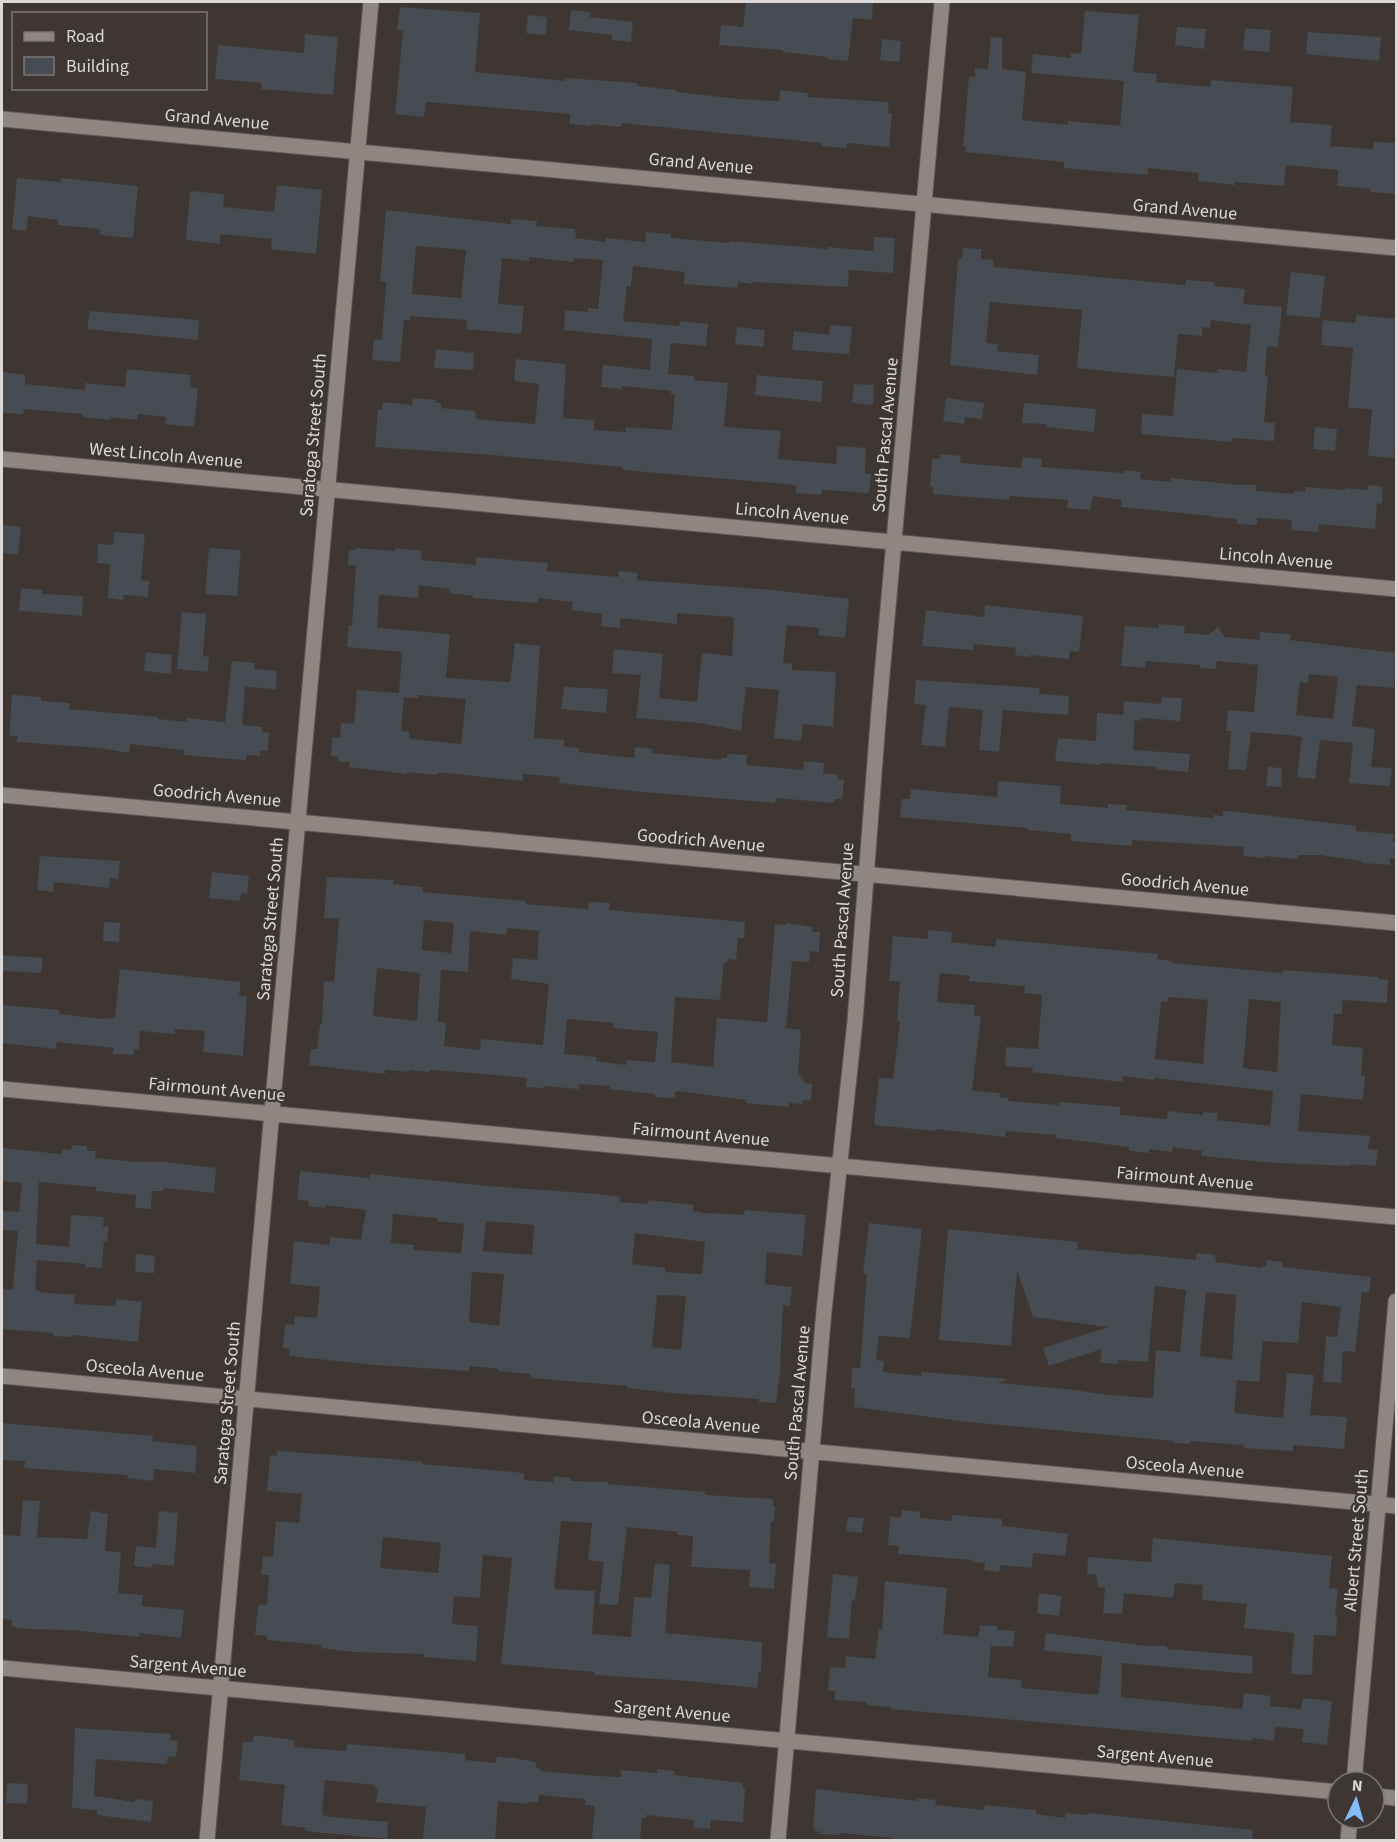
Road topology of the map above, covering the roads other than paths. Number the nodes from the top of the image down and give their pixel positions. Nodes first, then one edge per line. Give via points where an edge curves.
1 (371, 2) edge
2 (942, 2) edge
3 (2, 118) edge
4 (358, 151) junction
5 (924, 204) junction
6 (1396, 249) edge
7 (2, 459) edge
8 (328, 489) junction
9 (895, 542) junction
10 (1396, 589) edge
11 (2, 795) edge
12 (298, 822) junction
13 (865, 874) junction
14 (1396, 923) edge
15 (2, 1089) edge
16 (272, 1114) junction
17 (839, 1166) junction
18 (1396, 1217) edge
19 (1396, 1300) edge
20 (2, 1376) edge
21 (247, 1399) junction
22 (813, 1452) junction
23 (1378, 1505) junction
24 (1396, 1506) edge
25 (2, 1668) edge
26 (221, 1689) junction
27 (787, 1741) junction
28 (1355, 1770) edge
29 (1326, 1791) edge
30 (207, 1840) edge
31 (778, 1840) edge

1 - 4 street, Saratoga Street South
2 - 5 street, South Pascal Avenue
3 - 4 street, Grand Avenue
4 - 5 street, Grand Avenue
4 - 8 street, Saratoga Street South
5 - 6 street, Grand Avenue
5 - 9 street, South Pascal Avenue
7 - 8 street, West Lincoln Avenue
8 - 9 street, Lincoln Avenue
8 - 12 street, Saratoga Street South
9 - 10 street, Lincoln Avenue
9 - 13 street, South Pascal Avenue
11 - 12 street, Goodrich Avenue
12 - 13 street, Goodrich Avenue
12 - 16 street, Saratoga Street South
13 - 14 street, Goodrich Avenue
13 - 17 street, South Pascal Avenue via 855,1021
15 - 16 street, Fairmount Avenue
16 - 17 street, Fairmount Avenue
16 - 21 street, Saratoga Street South
17 - 18 street, Fairmount Avenue
17 - 22 street, South Pascal Avenue
19 - 23 street, Albert Street South
20 - 21 street, Osceola Avenue
21 - 22 street, Osceola Avenue
21 - 26 street, Saratoga Street South
22 - 23 street, Osceola Avenue
22 - 27 street, South Pascal Avenue
23 - 24 street, Osceola Avenue
23 - 28 street, Albert Street South
25 - 26 street, Sargent Avenue
26 - 27 street, Sargent Avenue
26 - 30 street, Saratoga Street South
27 - 29 street, Sargent Avenue
27 - 31 street, South Pascal Avenue

